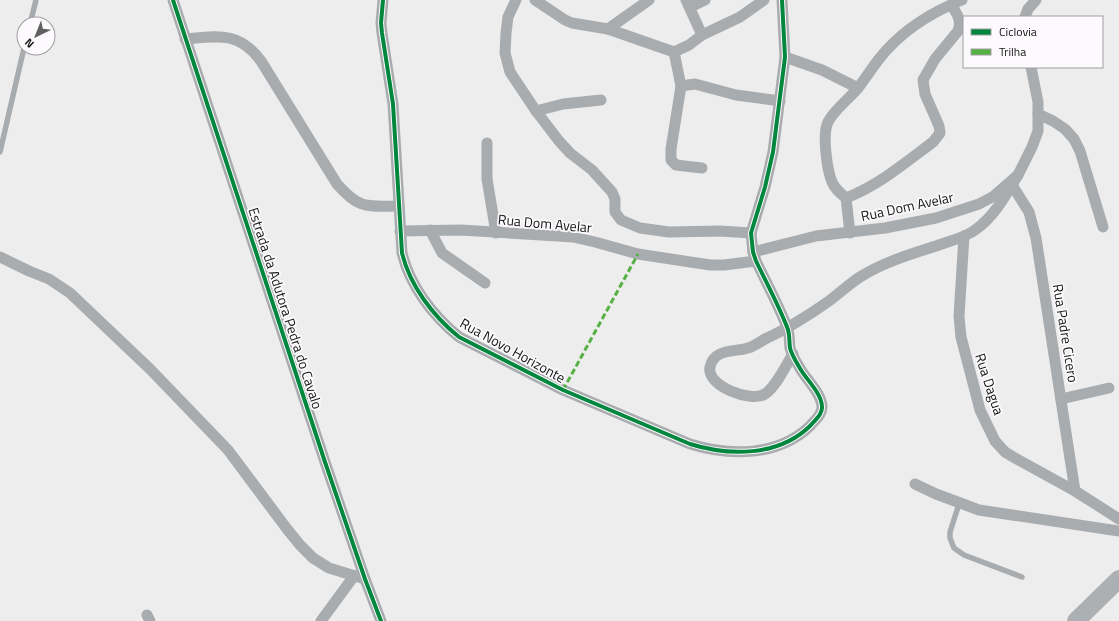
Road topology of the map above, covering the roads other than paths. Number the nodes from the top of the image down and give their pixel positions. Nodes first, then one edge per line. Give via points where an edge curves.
1 (36, 0) edge
2 (172, 0) edge
3 (383, 0) edge
4 (516, 0) edge
5 (535, 0) edge
6 (649, 0) edge
7 (705, 0) edge
8 (764, 0) edge
9 (769, 0) edge
10 (962, 0) edge
11 (1036, 0) edge
12 (688, 4) edge
13 (783, 5) edge
14 (951, 5) junction
15 (32, 16) edge
16 (1025, 16) edge
17 (608, 29) junction
18 (702, 35) junction
19 (185, 39) junction
20 (674, 52) junction
21 (22, 56) edge
22 (785, 57) junction
23 (1031, 68) edge
24 (681, 86) junction
25 (858, 88) junction
26 (600, 100) dead end
27 (780, 101) junction
28 (536, 111) junction
29 (1038, 114) junction
30 (487, 143) dead end
31 (0, 152) edge
32 (702, 168) dead end
33 (1018, 175) junction
34 (1012, 185) junction
35 (846, 198) junction
36 (399, 206) junction
37 (1103, 228) dead end
38 (430, 230) junction
39 (400, 231) junction
40 (496, 233) junction
41 (752, 233) junction
42 (850, 233) junction
43 (964, 236) junction
44 (755, 256) junction
45 (0, 257) edge
46 (485, 283) dead end
47 (788, 328) junction
48 (793, 354) junction
49 (1109, 388) dead end
50 (1061, 399) junction
51 (915, 484) dead end
52 (1075, 492) junction
53 (959, 504) junction
54 (1119, 519) edge
55 (1119, 531) edge
56 (1022, 576) dead end
57 (359, 577) junction
58 (1119, 579) edge
59 (321, 621) edge
60 (381, 621) edge
61 (1076, 621) edge

1 - 15 lane
2 - 19 street, Estrada da Adutora Pedra do Cavalo
3 - 36 street, Rua Novo Horizonte via 381,23 393,104
4 - 28 street via 507,23 507,63 514,79
5 - 17 street via 564,20
6 - 17 street
7 - 12 street
8 - 18 street via 740,17
9 - 13 street
10 - 14 street
11 - 16 street
12 - 18 street
13 - 22 street
14 - 25 street via 902,34
14 - 35 street via 960,20 960,26 923,80 925,94 940,133 933,142 880,181
17 - 20 street
18 - 20 street
19 - 36 street via 222,36 248,47 261,61 337,184 347,195 367,206
19 - 57 street, Estrada da Adutora Pedra do Cavalo
20 - 24 street
21 - 31 lane
22 - 25 street via 822,70
22 - 27 street
23 - 29 street, Rua Dom Avelar
24 - 27 street via 695,84 736,95
24 - 32 street via 671,160 676,165
25 - 35 street via 832,116 827,123 826,132 830,175 836,190
26 - 28 street via 563,104
27 - 41 street via 768,172
28 - 41 street via 570,153 608,186 615,199 616,212 622,220 654,231
29 - 33 street, Rua Dom Avelar via 1038,131
29 - 37 street via 1065,129 1074,139
30 - 40 street via 488,179
33 - 34 street
33 - 42 street, Rua Dom Avelar via 994,196 979,204 936,218
34 - 43 street via 987,220
34 - 50 street, Rua Padre Cicero via 1029,212 1034,230
35 - 42 street
36 - 39 street, Rua Novo Horizonte
38 - 39 street, Rua Dom Avelar
38 - 40 street, Rua Dom Avelar
38 - 46 street via 442,253
39 - 48 street, Rua Novo Horizonte via 402,253 412,279 430,307 452,331 579,398 690,444 719,451 759,451 776,446 807,429 817,419 822,404
40 - 44 street, Rua Dom Avelar via 573,237 638,254 710,265 724,265
41 - 44 street
42 - 44 street, Rua Dom Avelar via 816,236
43 - 47 street via 902,257 871,271
43 - 52 street, Rua Dagua via 959,327 980,410 995,441 1005,452
44 - 47 street
45 - 57 street via 49,279 70,293 150,369 228,450 300,545 313,558 329,568
47 - 48 street via 790,349
47 - 48 street via 747,348 724,352 716,357 710,370 720,386 732,392 758,397 771,389
49 - 50 street
50 - 52 street, Rua Padre Cicero
51 - 53 street
52 - 54 street, Rua Dagua
53 - 55 street via 979,510
53 - 56 lane via 950,532 954,548 964,555
57 - 59 street
57 - 60 street, Estrada da Adutora Pedra do Cavalo
58 - 61 main road

